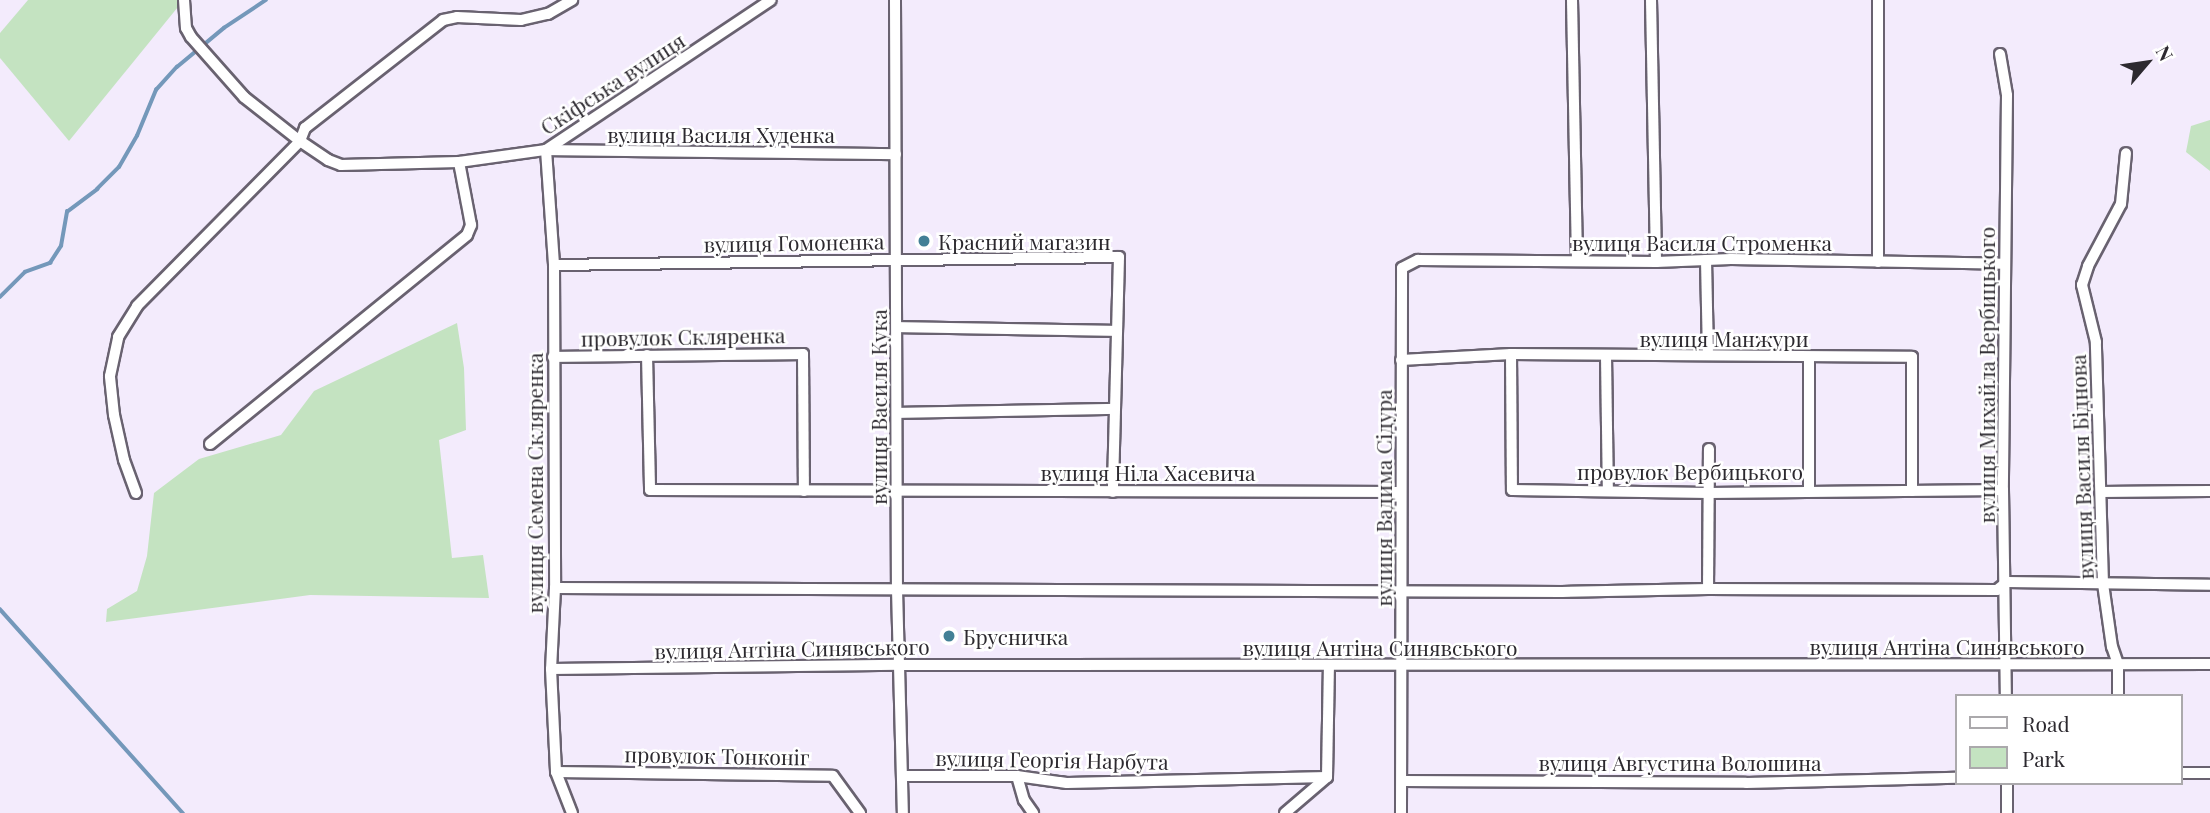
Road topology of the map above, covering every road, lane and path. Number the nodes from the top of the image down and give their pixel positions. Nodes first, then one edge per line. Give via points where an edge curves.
1 (184, 0) edge
2 (572, 0) edge
3 (771, 0) edge
4 (895, 0) edge
5 (1572, 0) edge
6 (1651, 0) edge
7 (1878, 0) edge
8 (2000, 54) dead end
9 (300, 141) junction
10 (546, 150) junction
11 (2126, 153) dead end
12 (896, 154) junction
13 (459, 162) junction
14 (898, 260) junction
15 (1577, 260) junction
16 (1706, 260) junction
17 (1656, 262) junction
18 (1878, 262) junction
19 (2005, 264) junction
20 (554, 265) junction
21 (1402, 268) joint
22 (897, 327) junction
23 (1117, 331) junction
24 (1511, 354) junction
25 (647, 355) junction
26 (1708, 355) junction
27 (1606, 356) junction
28 (553, 357) junction
29 (1809, 358) junction
30 (1401, 360) junction
31 (1115, 409) junction
32 (898, 413) junction
33 (210, 444) dead end
34 (1709, 449) dead end
35 (2003, 490) junction
36 (804, 491) junction
37 (897, 491) junction
38 (1608, 491) junction
39 (1809, 491) junction
40 (1912, 491) junction
41 (2210, 491) edge
42 (1113, 492) junction
43 (1400, 492) junction
44 (2101, 492) junction
45 (136, 493) dead end
46 (1709, 493) junction
47 (2007, 582) junction
48 (2103, 584) junction
49 (2210, 585) edge
50 (555, 588) junction
51 (897, 589) junction
52 (1708, 589) junction
53 (1403, 590) junction
54 (2118, 664) junction
55 (2210, 664) edge
56 (900, 665) junction
57 (1402, 666) junction
58 (2006, 666) junction
59 (1329, 667) junction
60 (551, 669) junction
61 (2006, 694) edge
62 (2118, 694) edge
63 (556, 772) junction
64 (2182, 773) edge
65 (2210, 773) edge
66 (903, 776) junction
67 (1017, 776) junction
68 (1327, 777) junction
69 (1954, 778) edge
70 (1403, 781) junction
71 (2007, 785) edge
72 (901, 812) edge
73 (572, 813) edge
74 (860, 813) edge
75 (1033, 813) edge
76 (1285, 813) edge
77 (1401, 813) edge
78 (2007, 813) edge

1 - 9 street, Скіфська вулиця via 191,37 244,97
2 - 9 street via 548,14 521,20 443,20 313,121
3 - 10 street, Скіфська вулиця
4 - 12 street, вулиця Василя Кука
5 - 15 street
6 - 17 street
7 - 18 street
8 - 19 street, вулиця Михайла Вербицького via 2007,95
9 - 13 street, Скіфська вулиця via 341,164
9 - 45 street via 165,274 136,306 118,337 110,376 114,415
10 - 12 street, вулиця Василя Худенка
10 - 13 street, Скіфська вулиця
10 - 20 street, вулиця Семена Скляренка
11 - 44 street, вулиця Василя Біднова via 2121,204 2082,285 2096,342
12 - 14 street, вулиця Василя Кука
13 - 33 street via 471,225 467,235
14 - 20 street, вулиця Гомоненка
14 - 22 street, вулиця Василя Кука
14 - 23 street, вулиця Гомоненка via 1119,257
15 - 17 street, вулиця Василя Строменка
15 - 21 street, вулиця Василя Строменка via 1418,260
16 - 17 street, вулиця Василя Строменка
16 - 18 street, вулиця Василя Строменка
16 - 26 street
18 - 19 street, вулиця Василя Строменка
19 - 35 street, вулиця Михайла Вербицького
20 - 28 street, вулиця Семена Скляренка
21 - 30 street, вулиця Вадима Сідура
22 - 23 street
22 - 32 street, вулиця Василя Кука
23 - 31 street
24 - 27 street, вулиця Манжури
24 - 30 street, вулиця Манжури
24 - 38 street, провулок Вербицького via 1512,490
25 - 28 street, провулок Скляренка
25 - 36 street, вулиця Ніла Хасевича via 650,490
25 - 36 street, провулок Скляренка via 803,354
26 - 27 street, вулиця Манжури
26 - 29 street, вулиця Манжури
27 - 38 street
28 - 50 street, вулиця Семена Скляренка
29 - 39 street
29 - 40 street, вулиця Манжури via 1912,357
30 - 43 street, вулиця Вадима Сідура
31 - 32 street
31 - 42 street
32 - 37 street, вулиця Василя Кука
34 - 46 street
35 - 40 street, провулок Вербицького
35 - 47 street, вулиця Михайла Вербицького
36 - 37 street, вулиця Ніла Хасевича
37 - 42 street, вулиця Ніла Хасевича
37 - 51 street, вулиця Василя Кука
38 - 46 street, провулок Вербицького
39 - 40 street, провулок Вербицького
39 - 46 street, провулок Вербицького
41 - 44 street
42 - 43 street, вулиця Ніла Хасевича
43 - 53 street, вулиця Вадима Сідура
44 - 48 street, вулиця Василя Біднова
46 - 52 street
47 - 48 street
47 - 52 street via 1997,590
47 - 58 street, вулиця Михайла Вербицького
48 - 49 street
48 - 54 street, вулиця Василя Біднова
50 - 51 street
50 - 60 street, вулиця Семена Скляренка
51 - 53 street
51 - 56 street, вулиця Василя Кука
52 - 53 street
53 - 57 street, вулиця Вадима Сідура
54 - 55 street, вулиця Антіна Синявського
54 - 58 street, вулиця Антіна Синявського
54 - 62 street, вулиця Василя Біднова
56 - 59 street, вулиця Антіна Синявського
56 - 60 street, вулиця Антіна Синявського
56 - 66 street, вулиця Василя Кука
57 - 58 street, вулиця Антіна Синявського
57 - 59 street, вулиця Антіна Синявського
57 - 70 street, вулиця Вадима Сідура
58 - 61 street, вулиця Михайла Вербицького
59 - 68 street
60 - 63 street, вулиця Семена Скляренка
63 - 73 street, вулиця Семена Скляренка
63 - 74 street, провулок Тонконіг via 833,776
64 - 65 street
66 - 67 street, вулиця Георгія Нарбута
66 - 72 street, вулиця Василя Кука
67 - 68 street, вулиця Георгія Нарбута via 1067,783
67 - 75 street
68 - 76 street
69 - 70 street, вулиця Августина Волошина via 1746,783
70 - 77 street, вулиця Вадима Сідура
71 - 78 street

